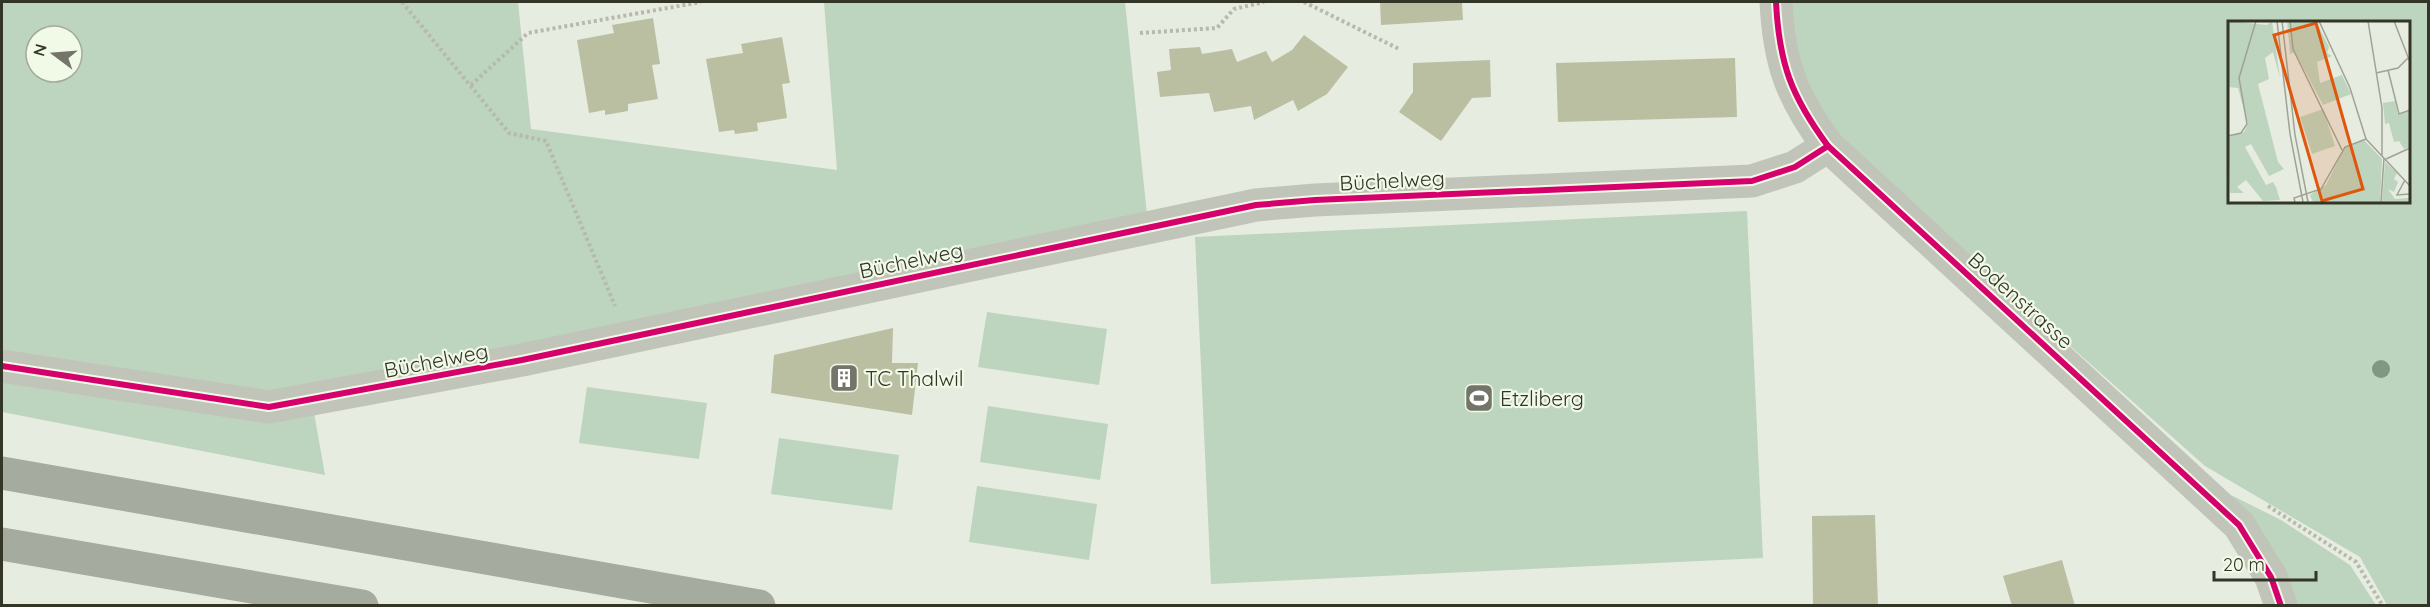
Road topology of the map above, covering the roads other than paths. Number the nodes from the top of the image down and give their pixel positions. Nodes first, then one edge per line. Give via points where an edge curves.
1 (1776, 2) edge
2 (1828, 146) junction
3 (2, 366) edge
4 (2, 473) edge
5 (2, 544) edge
6 (362, 606) edge
7 (759, 606) edge
8 (2281, 606) edge

1 - 2 street, Bodenstrasse via 1782,57 1790,85
2 - 3 street, Büchelweg via 1795,167 1752,181 1256,205 511,362 269,407
2 - 8 street, Bodenstrasse via 2239,525 2271,577
4 - 7 highway
5 - 6 highway

